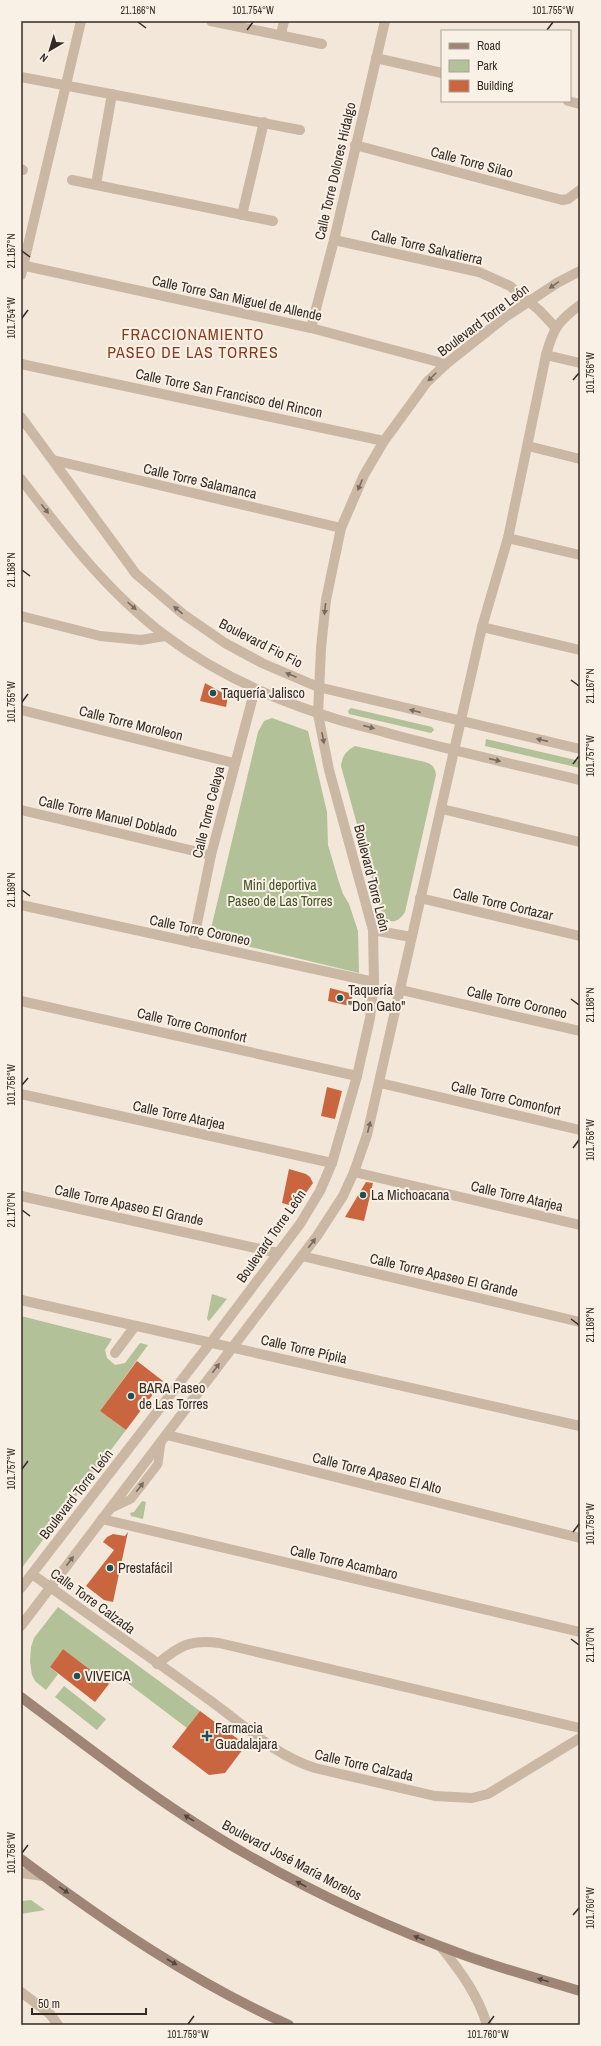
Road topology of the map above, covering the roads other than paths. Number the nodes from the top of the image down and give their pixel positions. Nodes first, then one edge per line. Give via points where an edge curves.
1 (81, 21) edge
2 (211, 21) edge
3 (284, 21) edge
4 (385, 21) edge
5 (281, 34) junction
6 (322, 44) dead end
7 (376, 58) junction
8 (441, 73) edge
9 (22, 78) edge
10 (66, 86) junction
11 (21, 88) edge
12 (112, 94) junction
13 (264, 122) junction
14 (300, 130) dead end
15 (355, 145) junction
16 (72, 180) dead end
17 (96, 184) junction
18 (580, 190) edge
19 (242, 215) junction
20 (273, 221) dead end
21 (334, 240) junction
22 (22, 269) edge
23 (580, 271) edge
24 (530, 303) junction
25 (580, 305) edge
26 (555, 327) junction
27 (311, 328) junction
28 (546, 354) junction
29 (580, 363) edge
30 (21, 364) edge
31 (446, 364) junction
32 (21, 417) edge
33 (384, 441) junction
34 (528, 446) junction
35 (580, 458) edge
36 (53, 460) junction
37 (21, 478) edge
38 (341, 528) junction
39 (508, 538) junction
40 (580, 555) edge
41 (21, 616) edge
42 (482, 627) junction
43 (165, 636) junction
44 (580, 650) edge
45 (318, 687) junction
46 (255, 689) junction
47 (21, 710) edge
48 (318, 714) junction
49 (461, 722) junction
50 (580, 749) edge
51 (454, 751) junction
52 (234, 764) junction
53 (580, 780) edge
54 (442, 809) junction
55 (21, 810) edge
56 (580, 842) edge
57 (212, 855) junction
58 (420, 898) junction
59 (21, 905) edge
60 (373, 930) junction
61 (580, 936) edge
62 (411, 937) junction
63 (193, 943) junction
64 (374, 982) junction
65 (401, 990) junction
66 (21, 1001) edge
67 (580, 1031) edge
68 (358, 1076) junction
69 (380, 1083) junction
70 (21, 1094) edge
71 (580, 1130) edge
72 (332, 1163) junction
73 (354, 1172) junction
74 (21, 1196) edge
75 (580, 1225) edge
76 (278, 1253) junction
77 (302, 1256) junction
78 (21, 1300) edge
79 (580, 1322) edge
80 (135, 1326) junction
81 (211, 1342) junction
82 (232, 1348) junction
83 (115, 1352) dead end
84 (580, 1426) edge
85 (164, 1439) junction
86 (102, 1519) junction
87 (580, 1538) edge
88 (32, 1574) junction
89 (21, 1588) edge
90 (51, 1588) junction
91 (21, 1626) edge
92 (580, 1632) edge
93 (157, 1664) junction
94 (21, 1697) edge
95 (580, 1728) edge
96 (580, 1738) edge
97 (21, 1859) edge
98 (21, 1873) edge
99 (44, 1876) junction
100 (441, 1947) junction
101 (580, 1991) edge
102 (21, 1992) edge
103 (58, 2025) edge
104 (289, 2025) edge
105 (487, 2025) edge

1 - 10 street
2 - 5 street
3 - 5 street
4 - 7 street, Calle Torre Dolores Hidalgo
5 - 6 street
7 - 8 street
7 - 15 street, Calle Torre Dolores Hidalgo
9 - 10 street
9 - 11 street
10 - 12 street
10 - 22 street
12 - 13 street
12 - 17 street
13 - 14 street
13 - 19 street
15 - 18 street, Calle Torre Silao via 562,200 568,199
15 - 21 street, Calle Torre Dolores Hidalgo
16 - 17 street
17 - 19 street
19 - 20 street
21 - 24 street, Calle Torre Salvatierra via 479,272 510,286
21 - 27 street, Calle Torre Dolores Hidalgo
22 - 27 street, Calle Torre San Miguel de Allende
23 -> 24 street, Boulevard Torre León via 557,283
24 - 26 street, Calle Torre Salvatierra
24 - 31 street, Boulevard Torre León via 504,318
25 - 26 street, Boulevard Torre León via 563,317
26 - 28 street, Boulevard Torre León
27 - 31 street, Calle Torre San Miguel de Allende
28 - 29 street
28 - 34 street, Boulevard Torre León
30 - 33 street, Calle Torre San Francisco del Rincon
31 -> 33 street, Boulevard Torre León via 427,382
32 - 36 street, Boulevard Fio Fio
33 -> 38 street, Boulevard Torre León via 364,475
34 - 35 street
34 - 39 street, Boulevard Torre León
36 - 38 street, Calle Torre Salamanca
45 -> 36 street, Boulevard Fio Fio via 262,663 225,643 183,614 136,574
37 -> 43 street via 78,553
38 -> 45 street, Boulevard Torre León via 326,600
39 - 40 street
39 - 42 street, Boulevard Torre León
41 - 43 street via 100,636 141,640
42 - 44 street
42 - 49 street, Boulevard Torre León
43 - 46 street via 209,666
45 - 48 street, Boulevard Torre León
49 -> 45 street, Boulevard Fio Fio
46 - 48 street
46 - 52 street, Calle Torre Celaya
47 - 52 street, Calle Torre Moroleon
48 -> 51 street
48 -> 60 street, Boulevard Torre León via 329,770
50 -> 49 street, Boulevard Fio Fio
49 - 51 street, Boulevard Torre León
51 -> 53 street
51 - 54 street, Boulevard Torre León
52 - 57 street, Calle Torre Celaya
54 - 56 street
54 - 58 street, Boulevard Torre León
55 - 57 street, Calle Torre Manuel Doblado
57 - 63 street, Calle Torre Celaya
58 - 61 street, Calle Torre Cortazar
58 - 62 street, Boulevard Torre León
59 - 63 street, Calle Torre Coroneo
60 - 62 street
60 - 64 street, Boulevard Torre León
62 - 65 street, Boulevard Torre León
63 - 64 street, Calle Torre Coroneo
64 - 68 street, Boulevard Torre León via 370,1018
65 - 67 street, Calle Torre Coroneo
65 - 69 street, Boulevard Torre León
66 - 68 street, Calle Torre Comonfort
68 - 72 street, Boulevard Torre León
69 - 71 street, Calle Torre Comonfort
73 -> 69 street, Boulevard Torre León via 367,1135
70 - 72 street, Calle Torre Atarjea
72 - 76 street, Boulevard Torre León via 320,1191
73 - 75 street, Calle Torre Atarjea
77 -> 73 street, Boulevard Torre León via 343,1196
74 - 76 street, Calle Torre Apaseo El Grande
76 - 81 street, Boulevard Torre León
77 - 79 street, Calle Torre Apaseo El Grande
77 - 82 street, Boulevard Torre León
78 - 80 street, Calle Torre Pípila
80 - 81 street, Calle Torre Pípila
80 - 83 street
81 - 82 street, Calle Torre Pípila
81 - 88 street, Boulevard Torre León
82 - 84 street, Calle Torre Pípila
85 -> 82 street, Boulevard Torre León
86 -> 85 street, Boulevard Torre León
85 - 87 street, Calle Torre Apaseo El Alto
90 -> 86 street, Boulevard Torre León
86 - 92 street, Calle Torre Acambaro
88 - 89 street, Boulevard Torre León
88 - 90 street, Calle Torre Calzada
90 - 91 street, Boulevard Torre León
90 - 93 street, Calle Torre Calzada
93 - 95 street via 175,1649 191,1642 211,1642
93 - 96 street, Calle Torre Calzada via 297,1762 435,1796 472,1798 488,1794
100 -> 94 main road, Boulevard José María Morelos via 333,1900 246,1854 170,1805
97 - 99 main road
98 - 99 street
99 -> 104 main road via 162,1957
101 -> 100 main road, Boulevard José María Morelos
100 - 105 street via 466,1978 482,2008
102 - 103 street via 50,2014

